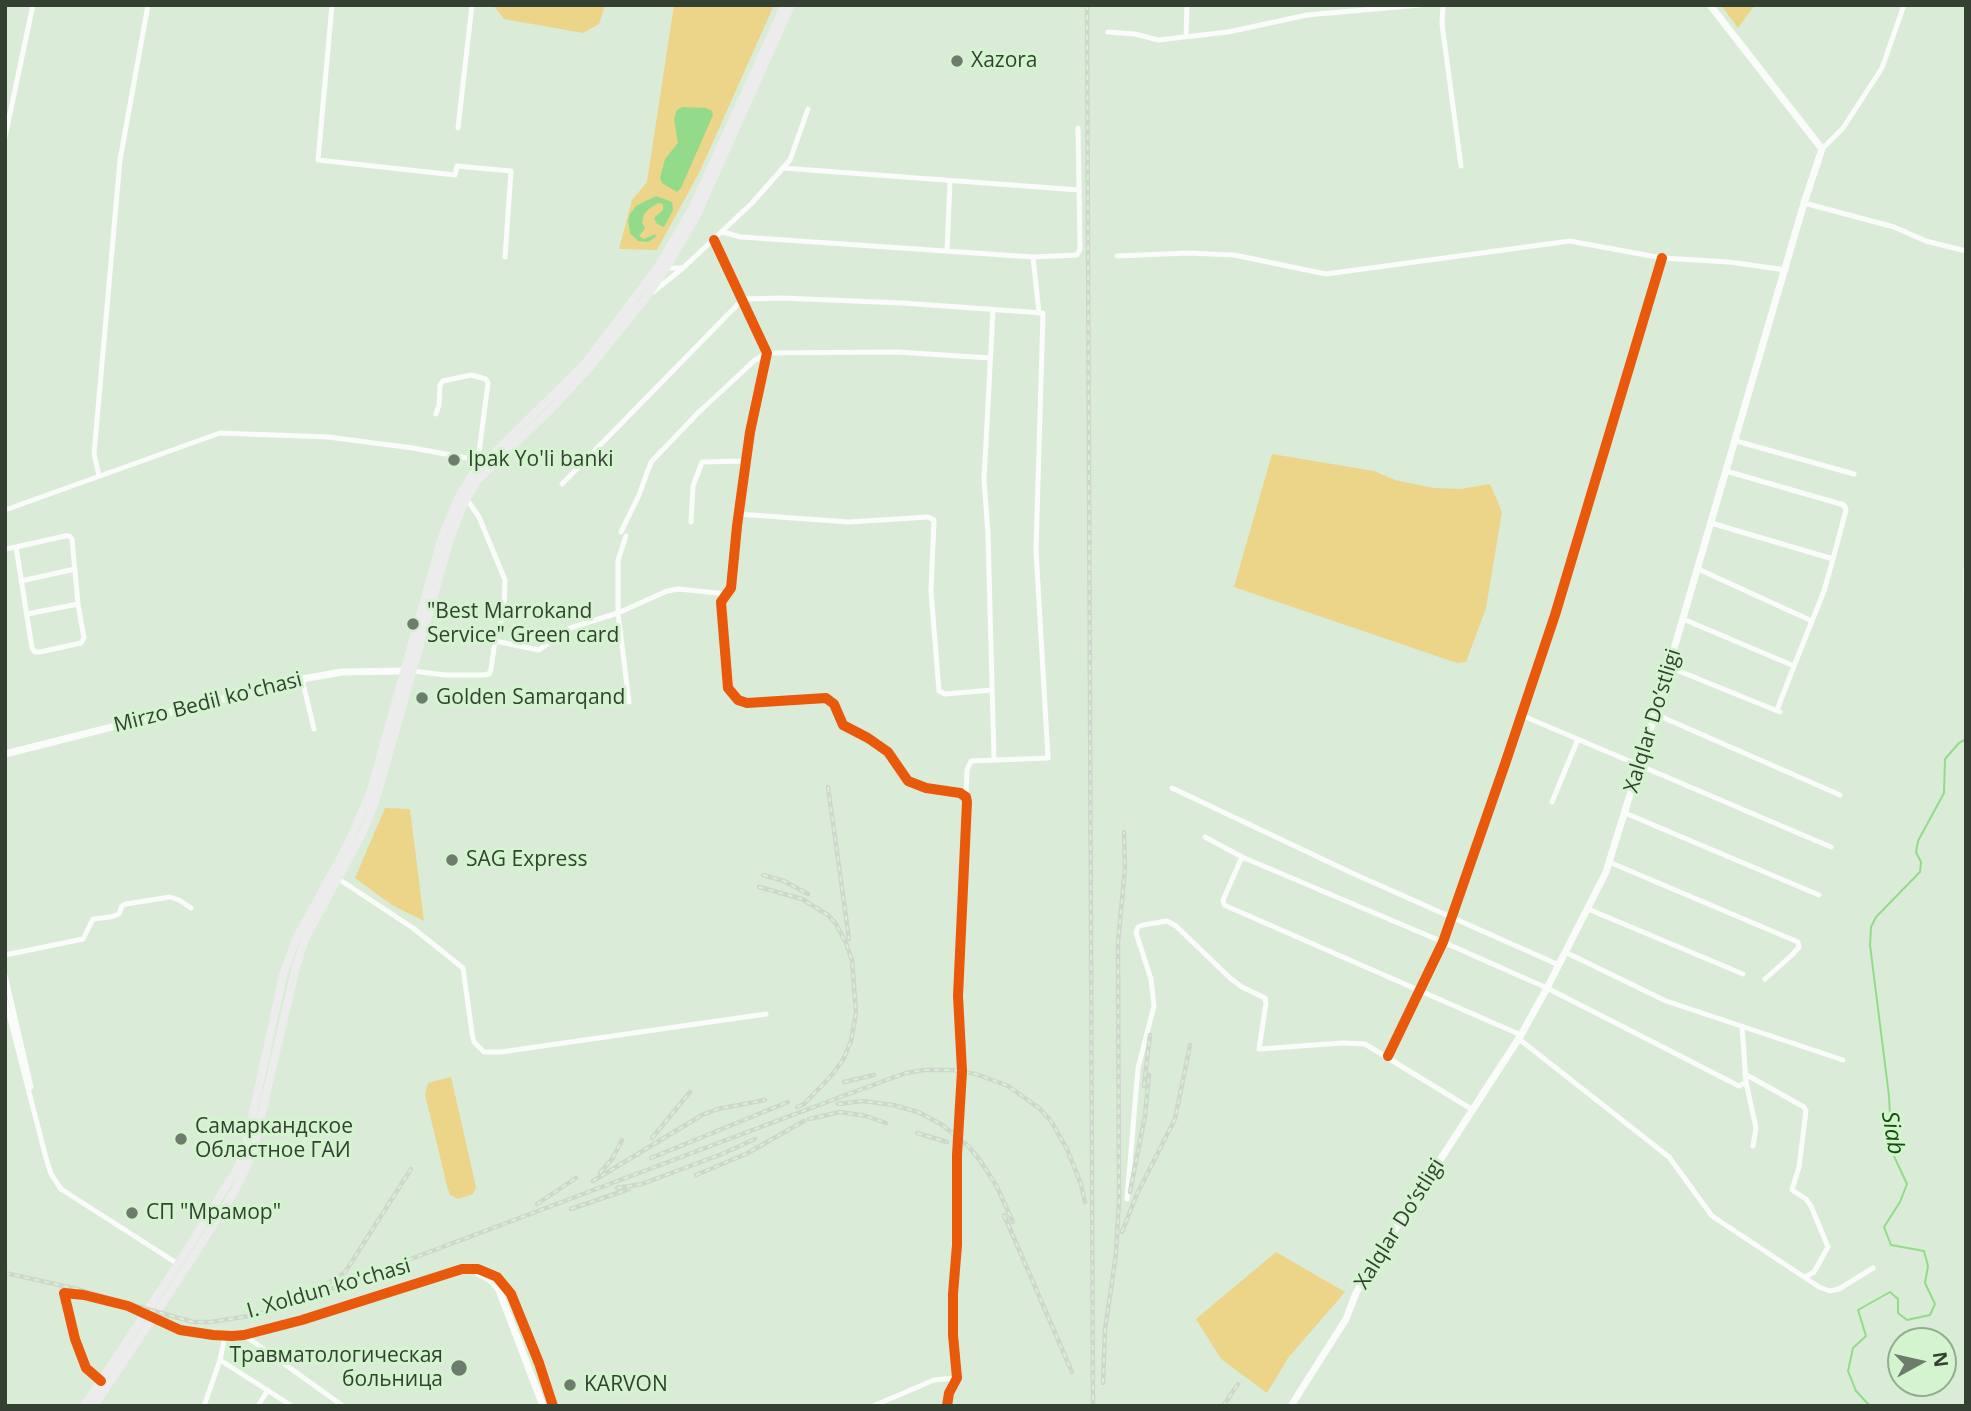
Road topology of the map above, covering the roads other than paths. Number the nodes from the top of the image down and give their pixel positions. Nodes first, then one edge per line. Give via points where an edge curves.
1 (33, 5) edge
2 (148, 5) edge
3 (332, 5) edge
4 (472, 5) edge
5 (785, 5) edge
6 (792, 5) edge
7 (1187, 5) edge
8 (1420, 5) edge
9 (1443, 5) edge
10 (1710, 5) edge
11 (1904, 5) edge
12 (1401, 6) edge
13 (1350, 8) edge
14 (1108, 32) dead end
15 (1186, 37) junction
16 (808, 109) dead end
17 (458, 128) dead end
18 (1078, 128) dead end
19 (5, 137) edge
20 (1822, 149) junction
21 (1461, 166) dead end
22 (783, 168) junction
23 (950, 182) junction
24 (1079, 190) junction
25 (1804, 203) junction
26 (722, 232) junction
27 (714, 240) junction
28 (947, 251) junction
29 (1966, 251) edge
30 (1117, 256) dead end
31 (505, 257) dead end
32 (1033, 257) junction
33 (1662, 258) junction
34 (662, 268) junction
35 (683, 268) junction
36 (1786, 270) junction
37 (645, 299) junction
38 (743, 299) junction
39 (993, 310) junction
40 (1039, 313) junction
41 (767, 353) junction
42 (990, 358) junction
43 (436, 414) dead end
44 (1736, 441) junction
45 (746, 461) junction
46 (484, 464) junction
47 (1726, 471) junction
48 (1854, 474) dead end
49 (99, 476) junction
50 (562, 484) dead end
51 (466, 498) junction
52 (5, 510) edge
53 (738, 514) junction
54 (691, 522) dead end
55 (1711, 523) junction
56 (16, 547) junction
57 (5, 549) edge
58 (1833, 559) junction
59 (75, 569) junction
60 (1698, 569) junction
61 (1966, 569) edge
62 (21, 581) junction
63 (726, 594) junction
64 (1966, 598) edge
65 (78, 604) junction
66 (618, 613) junction
67 (27, 614) junction
68 (1683, 619) junction
69 (1812, 621) junction
70 (495, 641) junction
71 (1794, 666) junction
72 (1669, 667) junction
73 (409, 671) junction
74 (302, 679) junction
75 (992, 690) junction
76 (629, 702) dead end
77 (1521, 715) junction
78 (1655, 715) junction
79 (314, 729) dead end
80 (1578, 739) junction
81 (5, 754) edge
82 (994, 759) junction
83 (1640, 765) junction
84 (1172, 788) dead end
85 (1840, 795) dead end
86 (966, 797) junction
87 (1552, 802) dead end
88 (1625, 813) junction
89 (1205, 836) dead end
90 (1830, 848) dead end
91 (1242, 857) junction
92 (1609, 862) junction
93 (337, 878) junction
94 (1819, 895) dead end
95 (191, 908) dead end
96 (1588, 909) junction
97 (1452, 917) junction
98 (1443, 942) junction
99 (1565, 952) junction
100 (5, 955) edge
101 (1559, 965) junction
102 (1743, 974) dead end
103 (5, 975) edge
104 (1765, 979) dead end
105 (1547, 988) junction
106 (1420, 989) junction
107 (5, 999) edge
108 (766, 1014) dead end
109 (1742, 1026) junction
110 (1520, 1037) junction
111 (1388, 1056) junction
112 (1843, 1060) dead end
113 (1745, 1074) junction
114 (1746, 1082) junction
115 (32, 1101) junction
116 (1473, 1110) junction
117 (1753, 1146) dead end
118 (1127, 1199) dead end
119 (178, 1264) junction
120 (1873, 1268) dead end
121 (470, 1269) junction
122 (1805, 1277) junction
123 (145, 1313) junction
124 (153, 1318) junction
125 (244, 1335) junction
126 (225, 1336) junction
127 (220, 1360) junction
128 (957, 1378) junction
129 (101, 1381) junction
130 (268, 1390) junction
131 (84, 1406) edge
132 (94, 1406) edge
133 (204, 1406) edge
134 (258, 1406) edge
135 (292, 1406) edge
136 (344, 1406) edge
137 (543, 1406) edge
138 (553, 1406) edge
139 (873, 1406) edge
140 (947, 1406) edge
141 (1291, 1406) edge

1 - 19 street
2 - 49 street via 120,160 94,454
3 - 31 street via 318,160 455,175 457,166 511,171
4 - 17 street
5 - 34 main road
6 - 34 main road via 699,210
7 - 15 street
8 - 12 street
9 - 21 street
10 - 20 main road
11 - 20 street via 1882,68 1843,128
12 - 13 street
13 - 15 street
14 - 15 street via 1158,40
16 - 22 street
18 - 24 street
20 - 25 main road, Xalqlar Do’stligi
22 - 23 street
22 - 26 street
23 - 24 street
23 - 28 street
24 - 32 street via 1077,255
25 - 29 street
25 - 36 main road, Xalqlar Do’stligi
26 - 27 street
26 - 28 street
27 - 35 street
27 - 38 street
28 - 32 street
30 - 33 street via 1234,255 1326,274 1570,241
32 - 40 street
33 - 36 street
33 - 77 street
34 - 35 street
34 - 37 main road
34 - 46 main road via 586,362
35 - 37 street
36 - 44 main road, Xalqlar Do’stligi
37 - 46 main road via 590,367
38 - 39 street
38 - 41 street
38 - 50 street
39 - 40 street
39 - 42 street
40 - 82 street via 1044,316 1037,550 1048,758
41 - 42 street via 897,352
41 - 45 street
41 - 66 street via 699,412 651,462 623,534
42 - 75 street via 984,480
43 - 46 street via 443,381 471,375 486,379
44 - 47 main road, Xalqlar Do’stligi
44 - 48 street
45 - 53 street
45 - 54 street via 702,462 692,486
46 - 49 street via 413,447 328,437 220,433
46 - 51 main road
46 - 73 main road via 463,489 447,523
47 - 55 main road, Xalqlar Do’stligi
47 - 58 street via 1844,505
49 - 52 street
51 - 70 street via 484,526 505,580 504,610
51 - 73 main road
53 - 63 street via 731,588
53 - 75 street via 849,522 934,520 931,591 939,691
55 - 58 street
55 - 60 main road, Xalqlar Do’stligi
56 - 57 street
56 - 59 street via 69,536
56 - 62 street
58 - 69 street
59 - 62 street
59 - 65 street
60 - 68 main road, Xalqlar Do’stligi
60 - 69 street
61 - 64 street
62 - 67 street
63 - 66 street via 667,591
63 - 86 street via 721,602 723,646 732,695 747,703 826,698 843,724 888,752 908,781
65 - 67 street
65 - 67 street via 83,641 40,652 32,648
66 - 70 street via 570,628 539,650
66 - 76 street
68 - 71 street
68 - 72 main road, Xalqlar Do’stligi
69 - 71 street
70 - 73 street via 486,675
71 - 72 street via 1779,711
72 - 78 main road, Xalqlar Do’stligi
73 - 74 main road, Mirzo Bedil ko'chasi via 342,672
73 - 93 main road via 376,799
73 - 119 main road via 370,793 296,939 283,975 245,1150
74 - 79 street
74 - 81 main road, Mirzo Bedil ko'chasi
75 - 82 street
77 - 80 street
77 - 97 street
78 - 83 main road, Xalqlar Do’stligi
78 - 85 street
80 - 83 street
80 - 87 street
82 - 86 street via 969,762
83 - 88 main road, Xalqlar Do’stligi
83 - 90 street
84 - 97 street
86 - 128 street via 958,996 962,1071 958,1237 953,1294
88 - 92 main road, Xalqlar Do’stligi
88 - 94 street
89 - 91 street
91 - 98 street
91 - 106 street via 1223,905
92 - 96 main road, Xalqlar Do’stligi
92 - 104 street via 1798,942 1792,955
93 - 108 street via 463,968 474,1042 484,1052
93 - 124 main road via 305,939 296,967 260,1125 245,1170
95 - 100 street via 175,898 124,905 119,914 93,919 83,939
96 - 99 main road, Xalqlar Do’stligi
96 - 102 street
97 - 98 street
97 - 101 street
98 - 105 street
98 - 106 street
99 - 101 main road, Xalqlar Do’stligi
99 - 109 street via 1666,1001
101 - 105 main road, Xalqlar Do’stligi
103 - 115 street
105 - 110 main road, Xalqlar Do’stligi
105 - 114 street via 1739,1086
106 - 110 street
106 - 111 street
107 - 115 street
109 - 112 street
109 - 113 street
110 - 116 main road, Xalqlar Do’stligi
110 - 122 street via 1669,1157 1712,1216
111 - 116 street
111 - 118 street via 1354,1043 1259,1049 1265,998 1230,978 1167,921 1138,927 1154,1006 1138,1068
113 - 114 street
113 - 122 street via 1806,1111 1792,1190 1811,1206 1828,1247 1814,1272
114 - 117 street via 1756,1128
115 - 119 street via 51,1174 61,1189
116 - 141 main road, Xalqlar Do’stligi via 1385,1245 1346,1319
119 - 123 main road
120 - 122 street via 1829,1291
121 - 125 main road, I. Xoldun ko'chasi
121 - 137 main road via 488,1277 499,1290
121 - 138 main road, I. Xoldun ko'chasi via 497,1277 516,1303
123 - 124 main road, I. Xoldun ko'chasi
123 - 129 main road
123 - 129 street via 64,1293 86,1368
124 - 126 main road, I. Xoldun ko'chasi via 180,1330
124 - 132 main road
125 - 126 main road, I. Xoldun ko'chasi
125 - 136 street
126 - 127 street
127 - 130 street
127 - 133 street
128 - 139 street via 934,1380
128 - 140 street
129 - 131 main road
130 - 134 street
130 - 135 street

